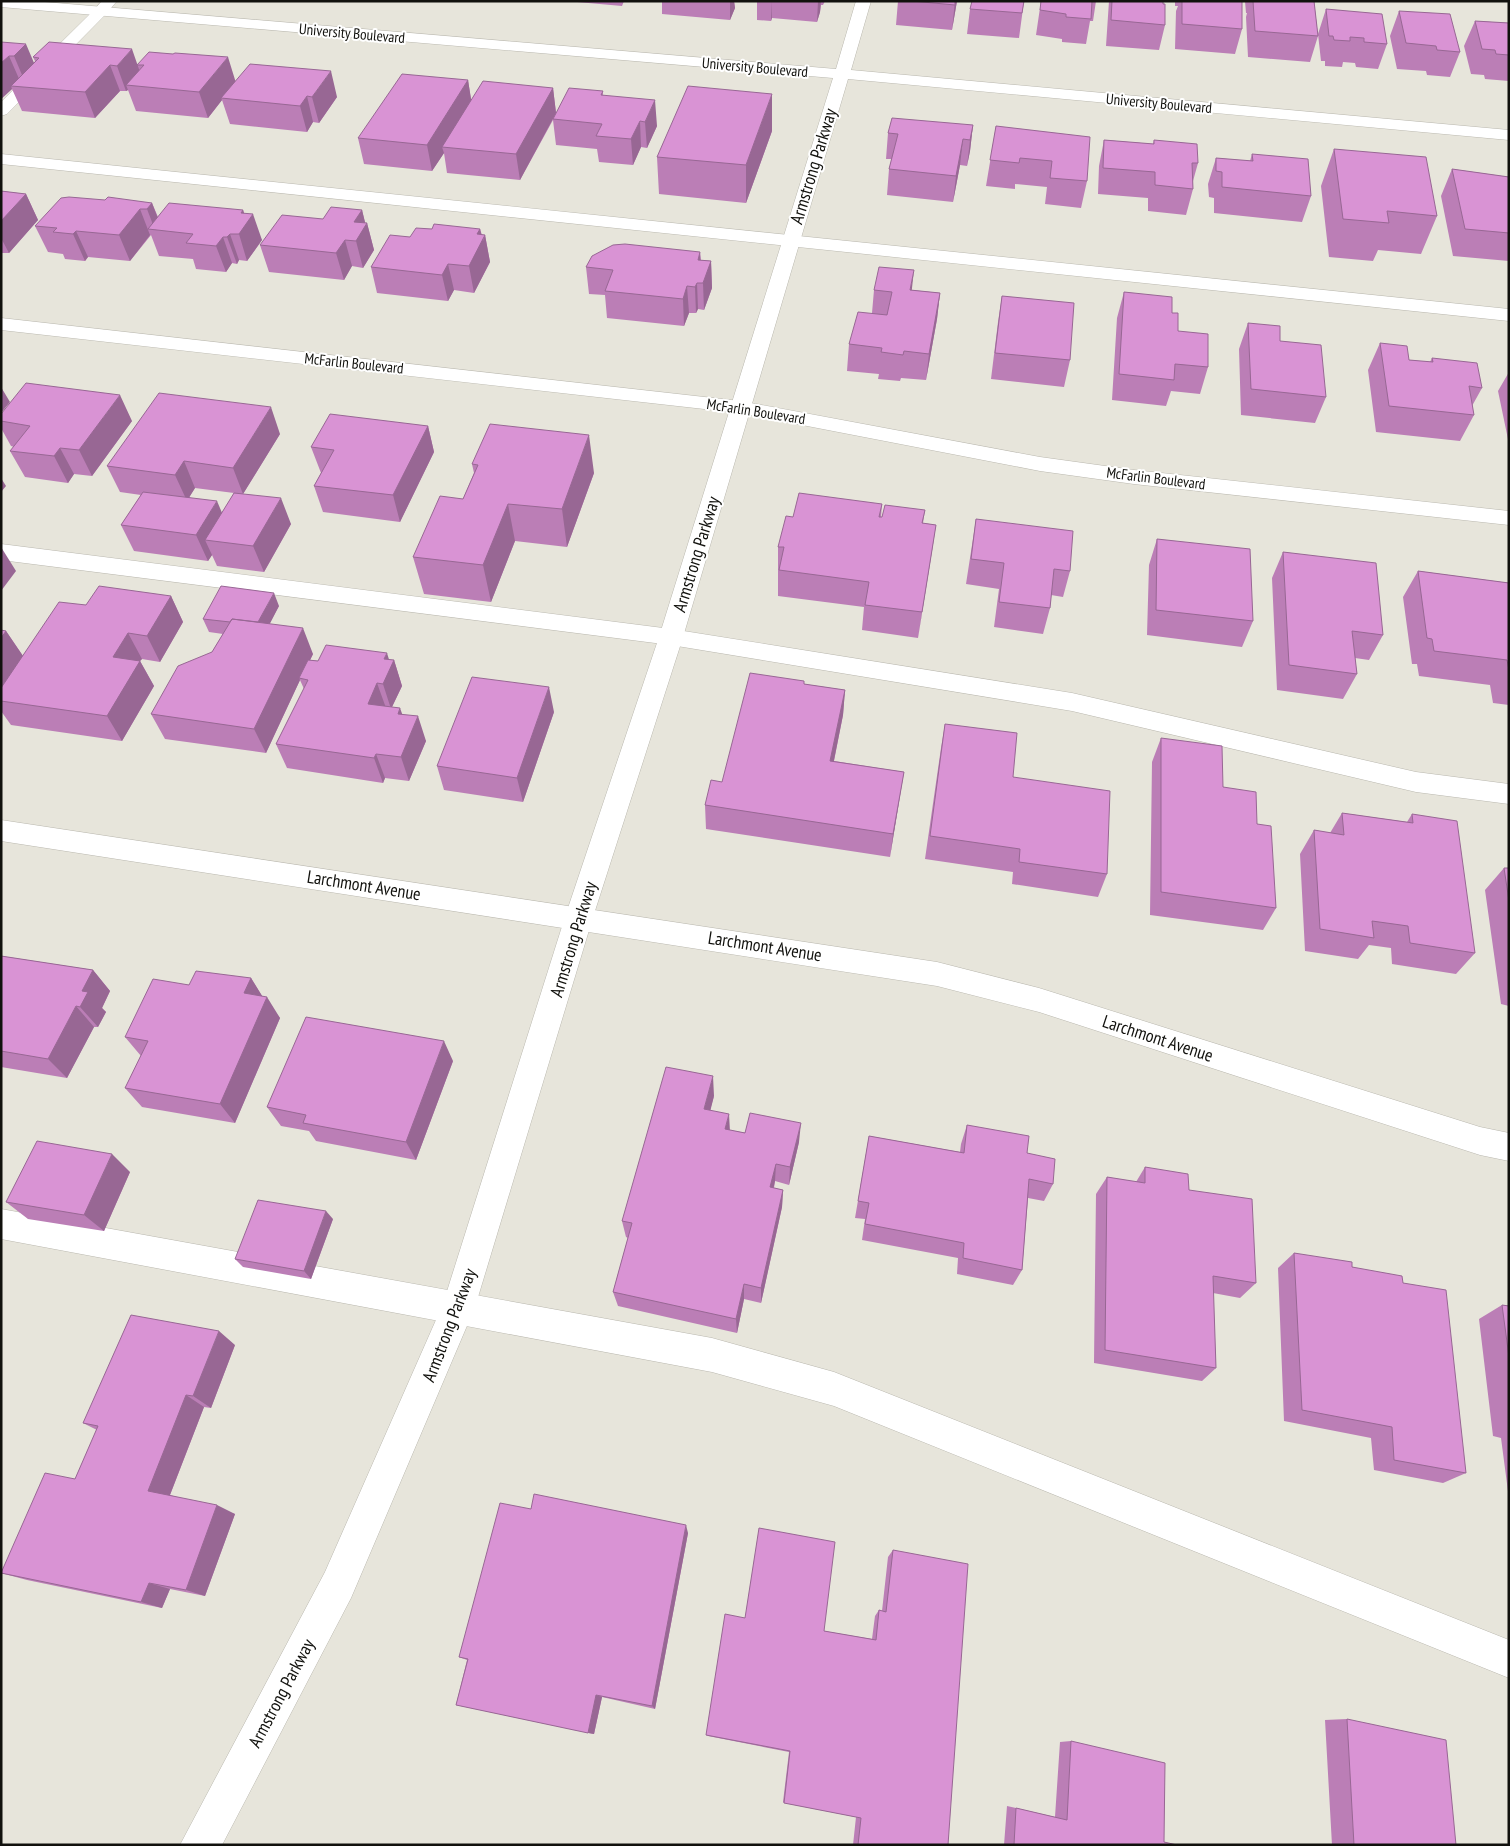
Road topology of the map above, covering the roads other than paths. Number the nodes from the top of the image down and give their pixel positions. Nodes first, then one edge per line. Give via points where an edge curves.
1 (864, 1) edge
2 (1, 3) edge
3 (105, 6) edge
4 (842, 74) junction
5 (1, 111) edge
6 (1509, 135) edge
7 (1, 158) edge
8 (790, 241) junction
9 (1509, 314) edge
10 (1, 324) edge
11 (740, 407) junction
12 (1509, 518) edge
13 (1, 552) edge
14 (671, 636) junction
15 (1509, 794) edge
16 (1, 830) edge
17 (579, 917) junction
18 (1509, 1147) edge
19 (1, 1224) edge
20 (459, 1307) junction
21 (1509, 1658) edge
22 (200, 1845) edge

1 - 4 street, Armstrong Parkway
2 - 3 street, University Boulevard
3 - 4 street, University Boulevard
3 - 5 street
4 - 6 street, University Boulevard
4 - 8 street, Armstrong Parkway
7 - 8 street
8 - 9 street
8 - 11 street, Armstrong Parkway
10 - 11 street, McFarlin Boulevard
11 - 12 street, McFarlin Boulevard via 1040,464
11 - 14 street, Armstrong Parkway
13 - 14 street
14 - 15 street via 1072,702 1416,782
14 - 17 street, Armstrong Parkway
16 - 17 street, Larchmont Avenue
17 - 18 street, Larchmont Avenue via 937,974 1039,1000
17 - 20 street, Armstrong Parkway
19 - 20 street
20 - 21 street via 712,1355 834,1389
20 - 22 street, Armstrong Parkway via 338,1585

